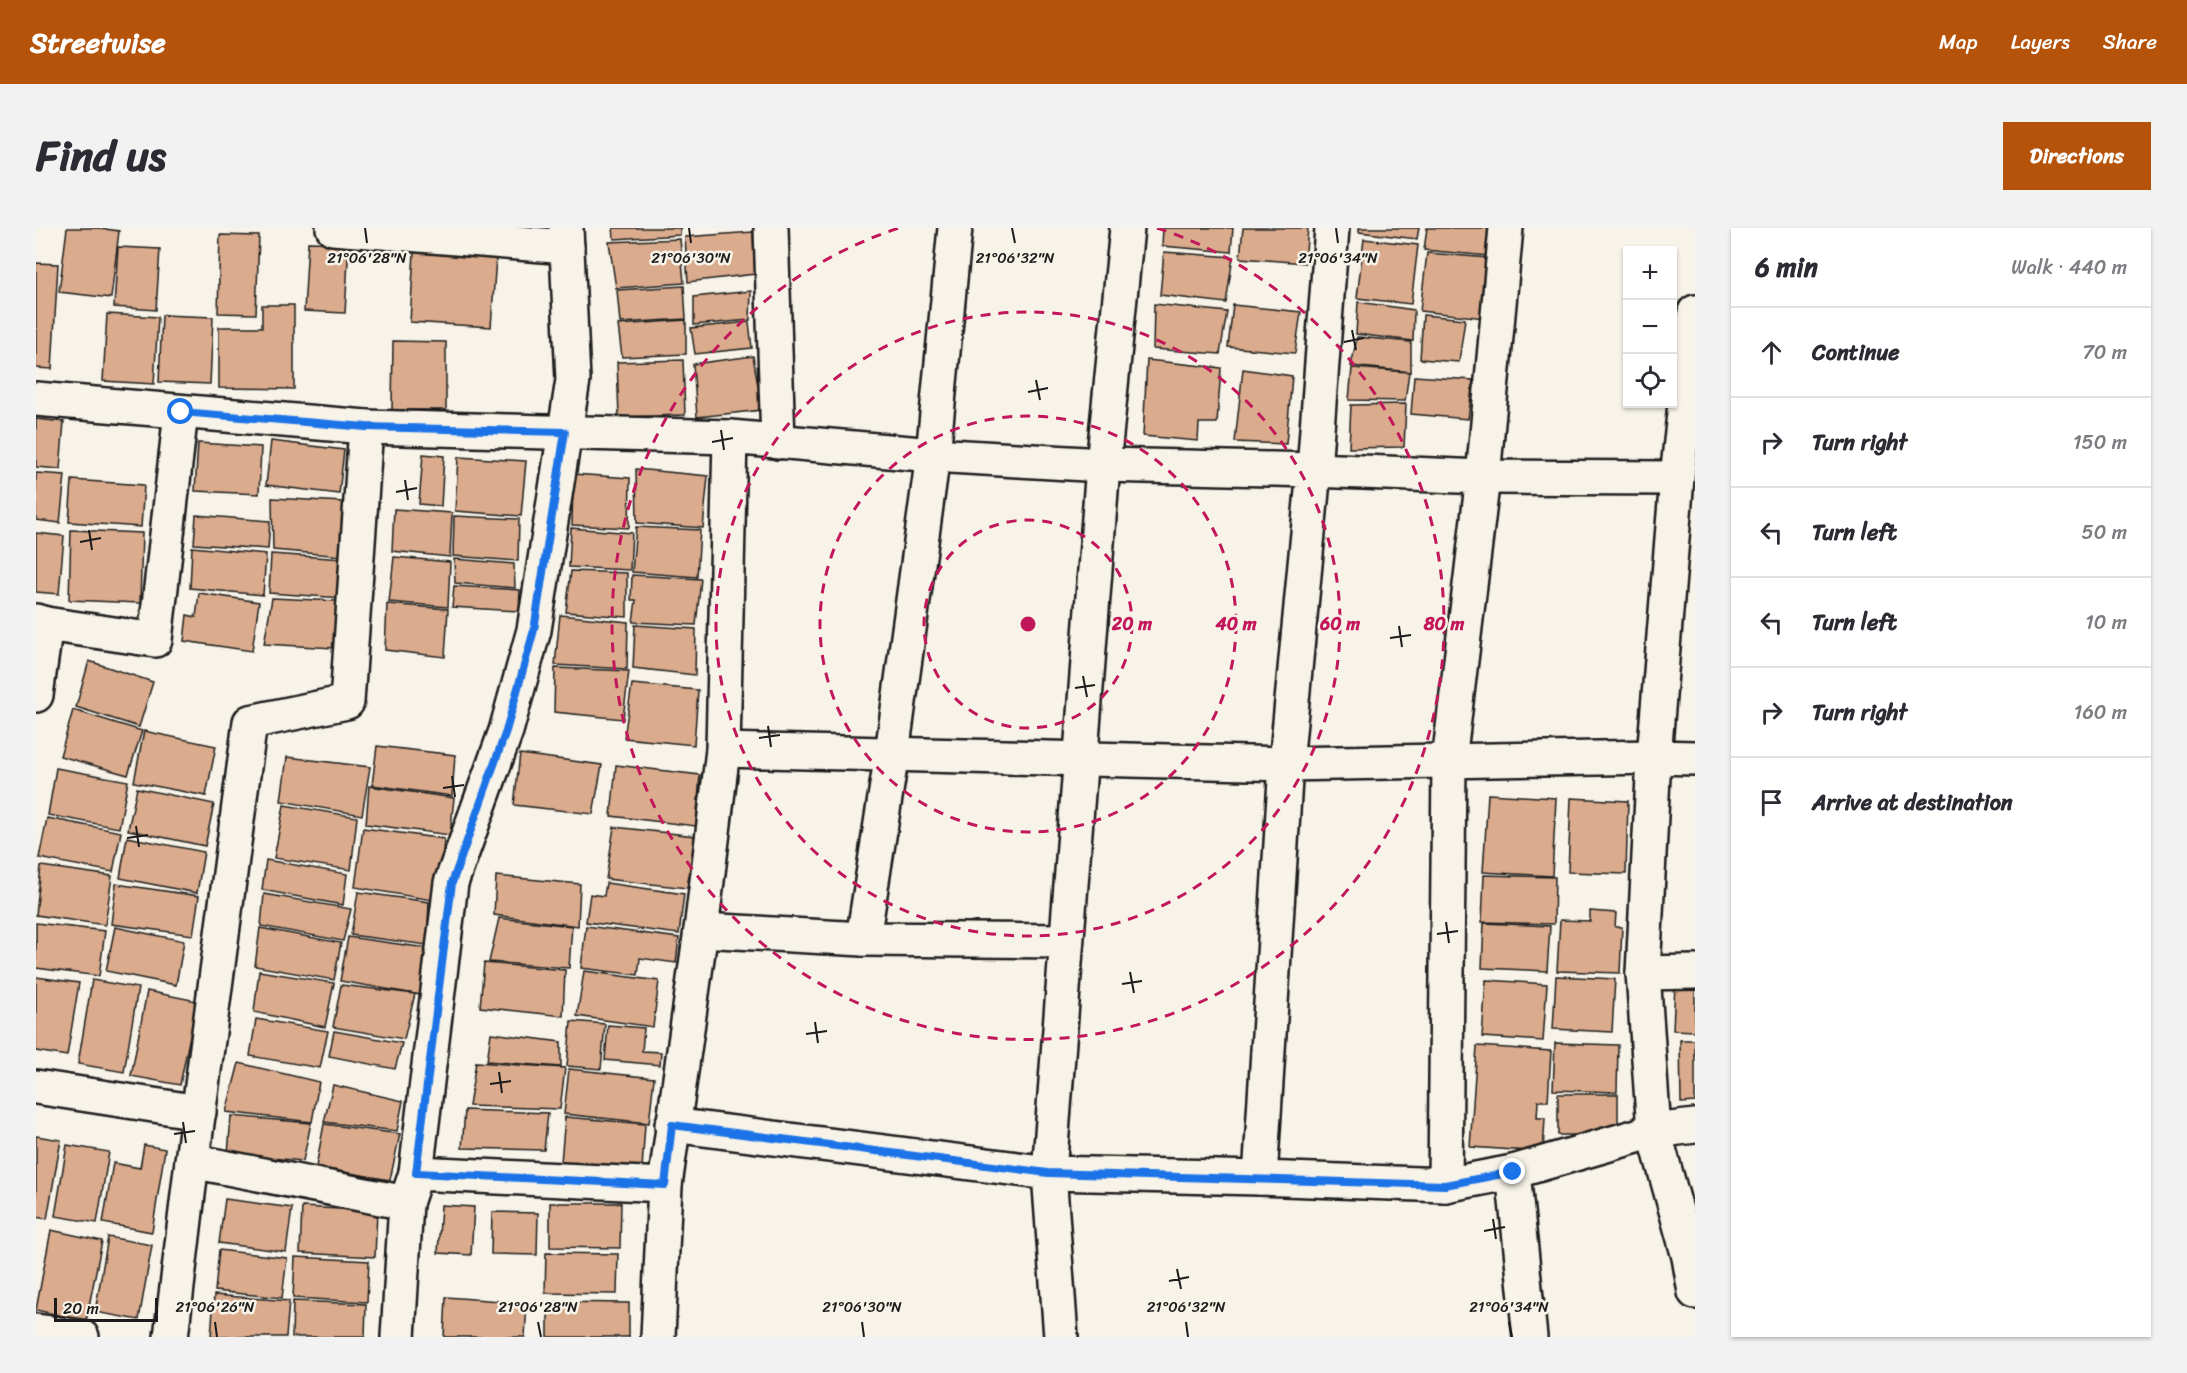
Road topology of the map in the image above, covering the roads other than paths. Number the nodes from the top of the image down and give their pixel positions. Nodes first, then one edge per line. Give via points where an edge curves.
1 (333, 228) edge
2 (771, 228) edge
3 (955, 228) edge
4 (1126, 228) edge
5 (1332, 228) edge
6 (1506, 228) edge
7 (566, 237) edge
8 (1695, 312) edge
9 (36, 399) edge
10 (181, 412) junction
11 (366, 427) junction
12 (565, 432) junction
13 (730, 437) junction
14 (778, 442) junction
15 (933, 455) junction
16 (1103, 465) junction
17 (1314, 470) junction
18 (1483, 477) junction
19 (1677, 478) junction
20 (41, 623) edge
21 (36, 695) edge
22 (723, 750) junction
23 (892, 753) junction
24 (1654, 757) junction
25 (1695, 758) edge
26 (1080, 759) junction
27 (1449, 761) junction
28 (1286, 764) junction
29 (701, 930) junction
30 (863, 939) junction
31 (1066, 941) junction
32 (1695, 972) edge
33 (1643, 973) junction
34 (36, 1087) edge
35 (199, 1112) junction
36 (672, 1125) junction
37 (1695, 1126) edge
38 (1654, 1131) junction
39 (192, 1161) junction
40 (1513, 1172) junction
41 (1048, 1173) junction
42 (1260, 1178) junction
43 (665, 1185) junction
44 (1445, 1185) junction
45 (411, 1188) junction
46 (1695, 1292) edge
47 (36, 1331) edge
48 (82, 1337) edge
49 (171, 1337) edge
50 (398, 1337) edge
51 (658, 1337) edge
52 (1061, 1337) edge
53 (1530, 1337) edge

1 - 7 street
2 - 14 street
3 - 15 street
4 - 16 street
5 - 17 street
6 - 18 street
7 - 12 street via 573,380
8 - 19 street
9 - 10 street
10 - 11 street
10 - 20 street via 155,640
11 - 12 street
11 - 35 street via 347,702 250,722
12 - 13 street
12 - 45 street via 534,630 506,731 452,883
13 - 14 street
13 - 22 street
14 - 15 street
15 - 16 street
15 - 23 street
16 - 17 street
16 - 26 street
17 - 18 street
17 - 28 street
18 - 19 street
18 - 27 street
19 - 24 street
20 - 21 street
22 - 23 street
22 - 29 street
23 - 26 street
23 - 30 street
24 - 25 street
24 - 27 street
24 - 33 street
26 - 28 street
26 - 31 street
27 - 28 street
27 - 44 street
28 - 42 street
29 - 30 street
29 - 36 street
30 - 31 street
31 - 41 street
32 - 33 street
33 - 38 street
34 - 35 street
35 - 39 street
36 - 41 street
36 - 43 street
37 - 38 street
38 - 40 street
38 - 46 street
39 - 45 street
39 - 49 street
40 - 44 street
40 - 53 street
41 - 42 street
41 - 52 street
42 - 44 street
43 - 45 street
43 - 51 street
45 - 50 street
47 - 48 street

